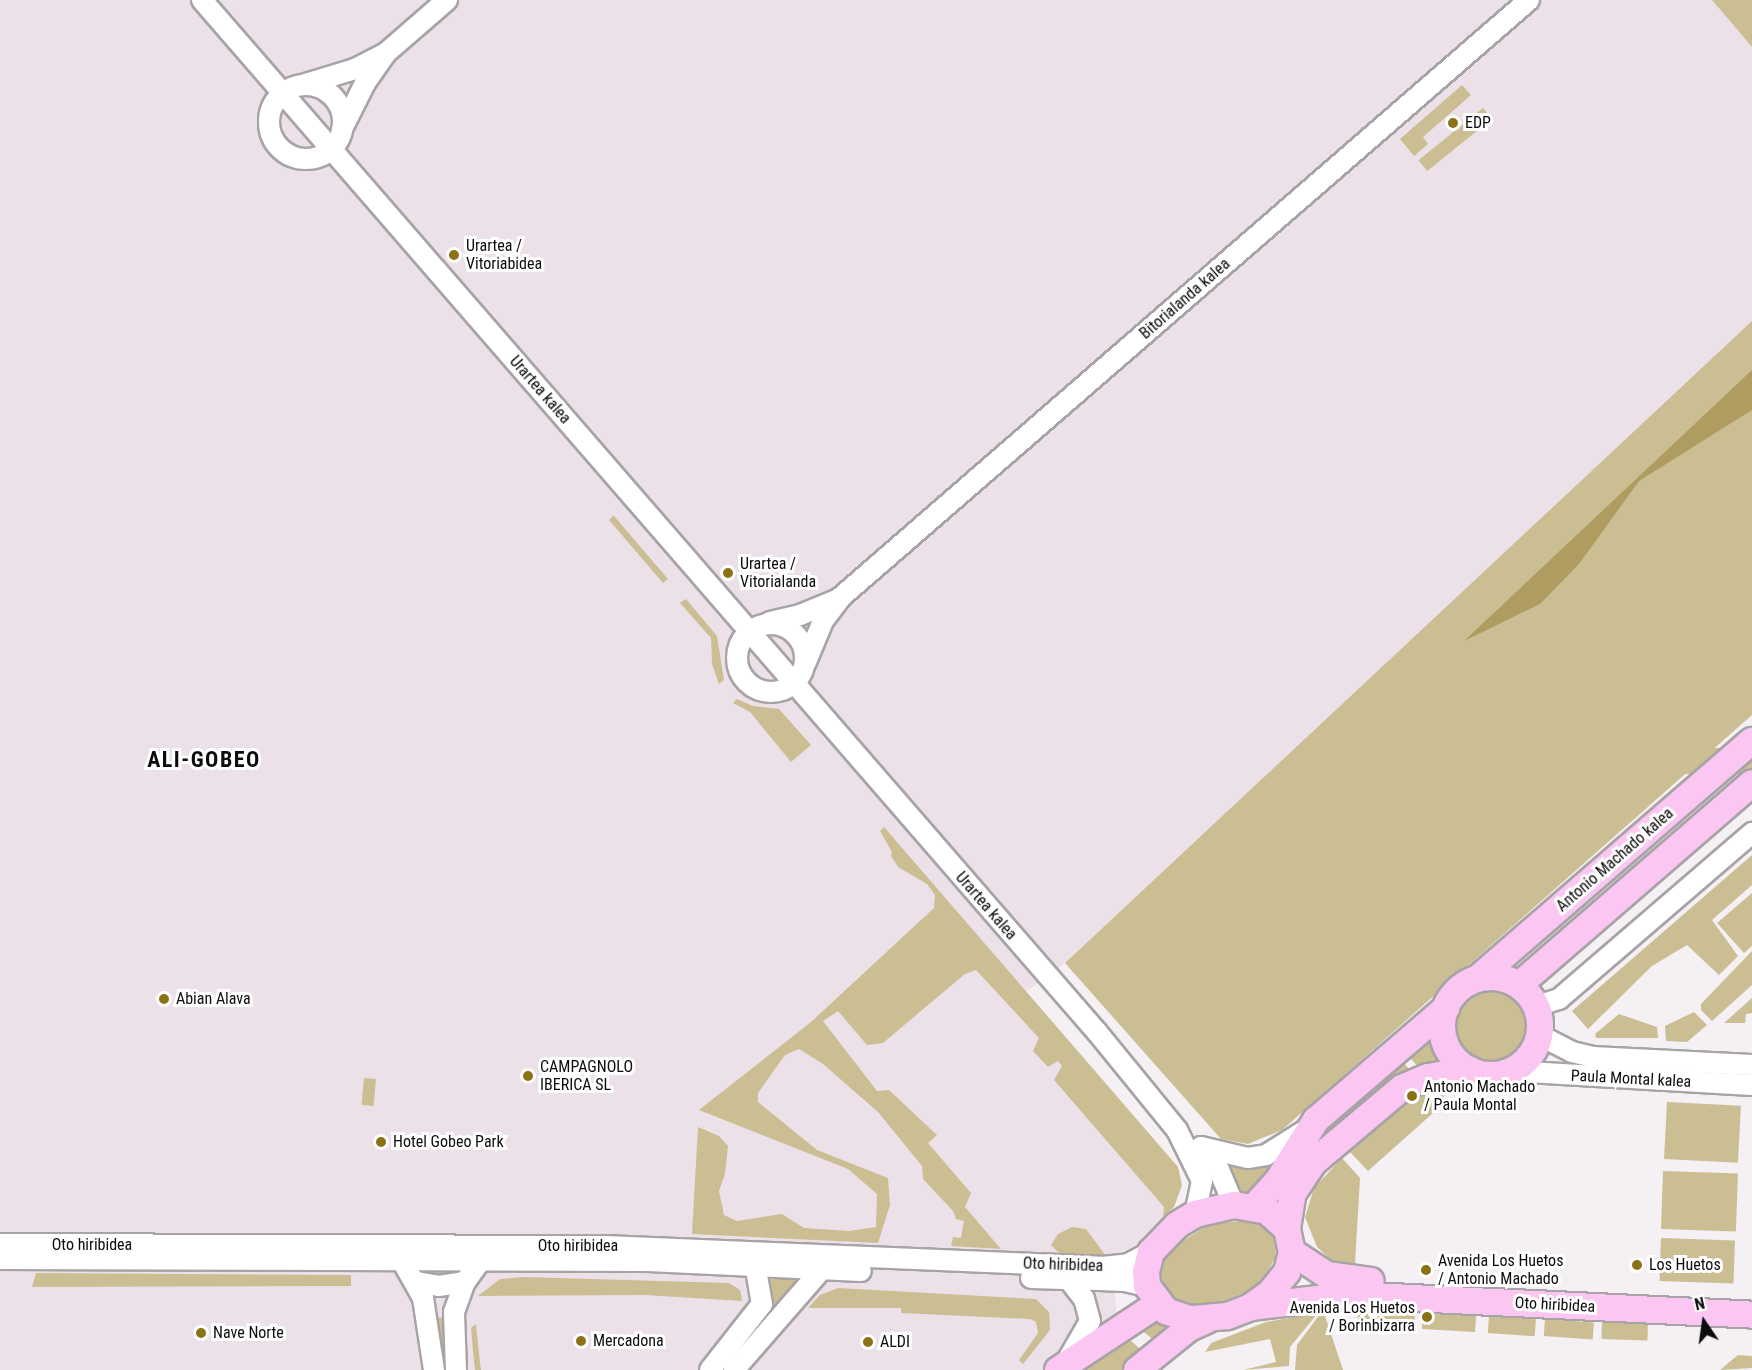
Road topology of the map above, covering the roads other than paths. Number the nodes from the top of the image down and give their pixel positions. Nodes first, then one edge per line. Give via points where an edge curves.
1 (202, 0) edge
2 (447, 0) edge
3 (1529, 0) edge
4 (386, 53) junction
5 (302, 85) junction
6 (283, 93) junction
7 (342, 129) junction
8 (331, 150) junction
9 (841, 597) junction
10 (767, 623) junction
11 (747, 633) junction
12 (806, 662) junction
13 (792, 685) junction
14 (1752, 741) edge
15 (1752, 783) edge
16 (1752, 833) edge
17 (1478, 979) junction
18 (1519, 986) junction
19 (1536, 1006) junction
20 (1446, 1008) junction
21 (1539, 1035) junction
22 (1752, 1065) edge
23 (1470, 1070) junction
24 (1510, 1071) junction
25 (1752, 1085) edge
26 (1311, 1127) junction
27 (1177, 1130) junction
28 (1201, 1148) junction
29 (1245, 1206) junction
30 (1195, 1214) junction
31 (1290, 1240) junction
32 (0, 1244) edge
33 (1151, 1252) junction
34 (0, 1259) edge
35 (400, 1260) junction
36 (481, 1260) junction
37 (755, 1265) junction
38 (822, 1269) junction
39 (1069, 1280) junction
40 (417, 1282) junction
41 (465, 1282) junction
42 (1153, 1295) junction
43 (1752, 1300) edge
44 (1251, 1307) junction
45 (1752, 1315) edge
46 (1207, 1320) junction
47 (1062, 1366) edge
48 (434, 1370) edge
49 (456, 1370) edge
50 (710, 1370) edge
51 (734, 1370) edge
52 (1137, 1370) edge

1 - 6 street, Urartea kalea
2 - 4 street
3 - 9 street, Bitorialanda kalea
4 - 5 street via 355,69
4 - 7 street via 365,83
5 - 6 street
5 - 7 street via 327,92 336,101
6 - 8 street, Urartea kalea
6 - 8 street via 270,114 271,135 277,145 285,153 306,159
7 - 8 street
8 - 11 street, Urartea kalea
9 - 10 street, Bitorialanda kalea via 800,615
9 - 12 street, Bitorialanda kalea via 823,621
10 - 11 street
10 - 12 street via 783,625 796,633 804,646
11 - 13 street, Urartea kalea
11 - 13 street via 736,656 745,680 768,692
12 - 13 street
13 - 27 street, Urartea kalea via 1097,1032
14 - 17 main road, Antonio Machado kalea
15 - 18 main road, Antonio Machado kalea
16 - 19 street via 1559,999
17 - 18 main road via 1506,979
17 - 20 main road via 1458,990
18 - 19 main road
19 - 21 main road
20 - 23 main road via 1442,1022 1446,1044 1458,1062
20 - 26 main road
21 - 22 street, Paula Montal kalea via 1572,1052 1593,1057
21 - 24 main road via 1529,1057
23 - 24 main road via 1490,1074
23 - 31 main road via 1428,1077 1402,1088 1314,1162 1293,1192
24 - 25 street, Paula Montal kalea
26 - 28 street via 1266,1155 1233,1157
26 - 29 main road via 1279,1179
27 - 28 street, Urartea kalea
27 - 30 street, Urartea kalea via 1202,1181
28 - 29 street, Urartea kalea
29 - 30 main road
29 - 31 main road via 1278,1217
30 - 33 main road via 1177,1225
31 - 43 main road, Oto hiribidea via 1318,1270 1353,1281
31 - 44 main road via 1280,1282
32 - 33 street, Oto hiribidea via 605,1246 1101,1267 1128,1264
33 - 42 main road via 1146,1272
34 - 35 street, Oto hiribidea
35 - 36 street, Oto hiribidea
35 - 40 street
36 - 37 street, Oto hiribidea
36 - 41 street
37 - 38 street, Oto hiribidea
37 - 50 street via 762,1304
38 - 39 street, Oto hiribidea
38 - 51 street
39 - 42 street, Oto hiribidea via 1125,1281
39 - 47 street via 1084,1299 1090,1321
40 - 41 street via 439,1286
40 - 48 street via 428,1316
41 - 49 street via 453,1323
42 - 46 main road via 1178,1317
42 - 47 main road
44 - 45 main road, Oto hiribidea via 1350,1295
44 - 46 main road
46 - 52 main road via 1189,1328

